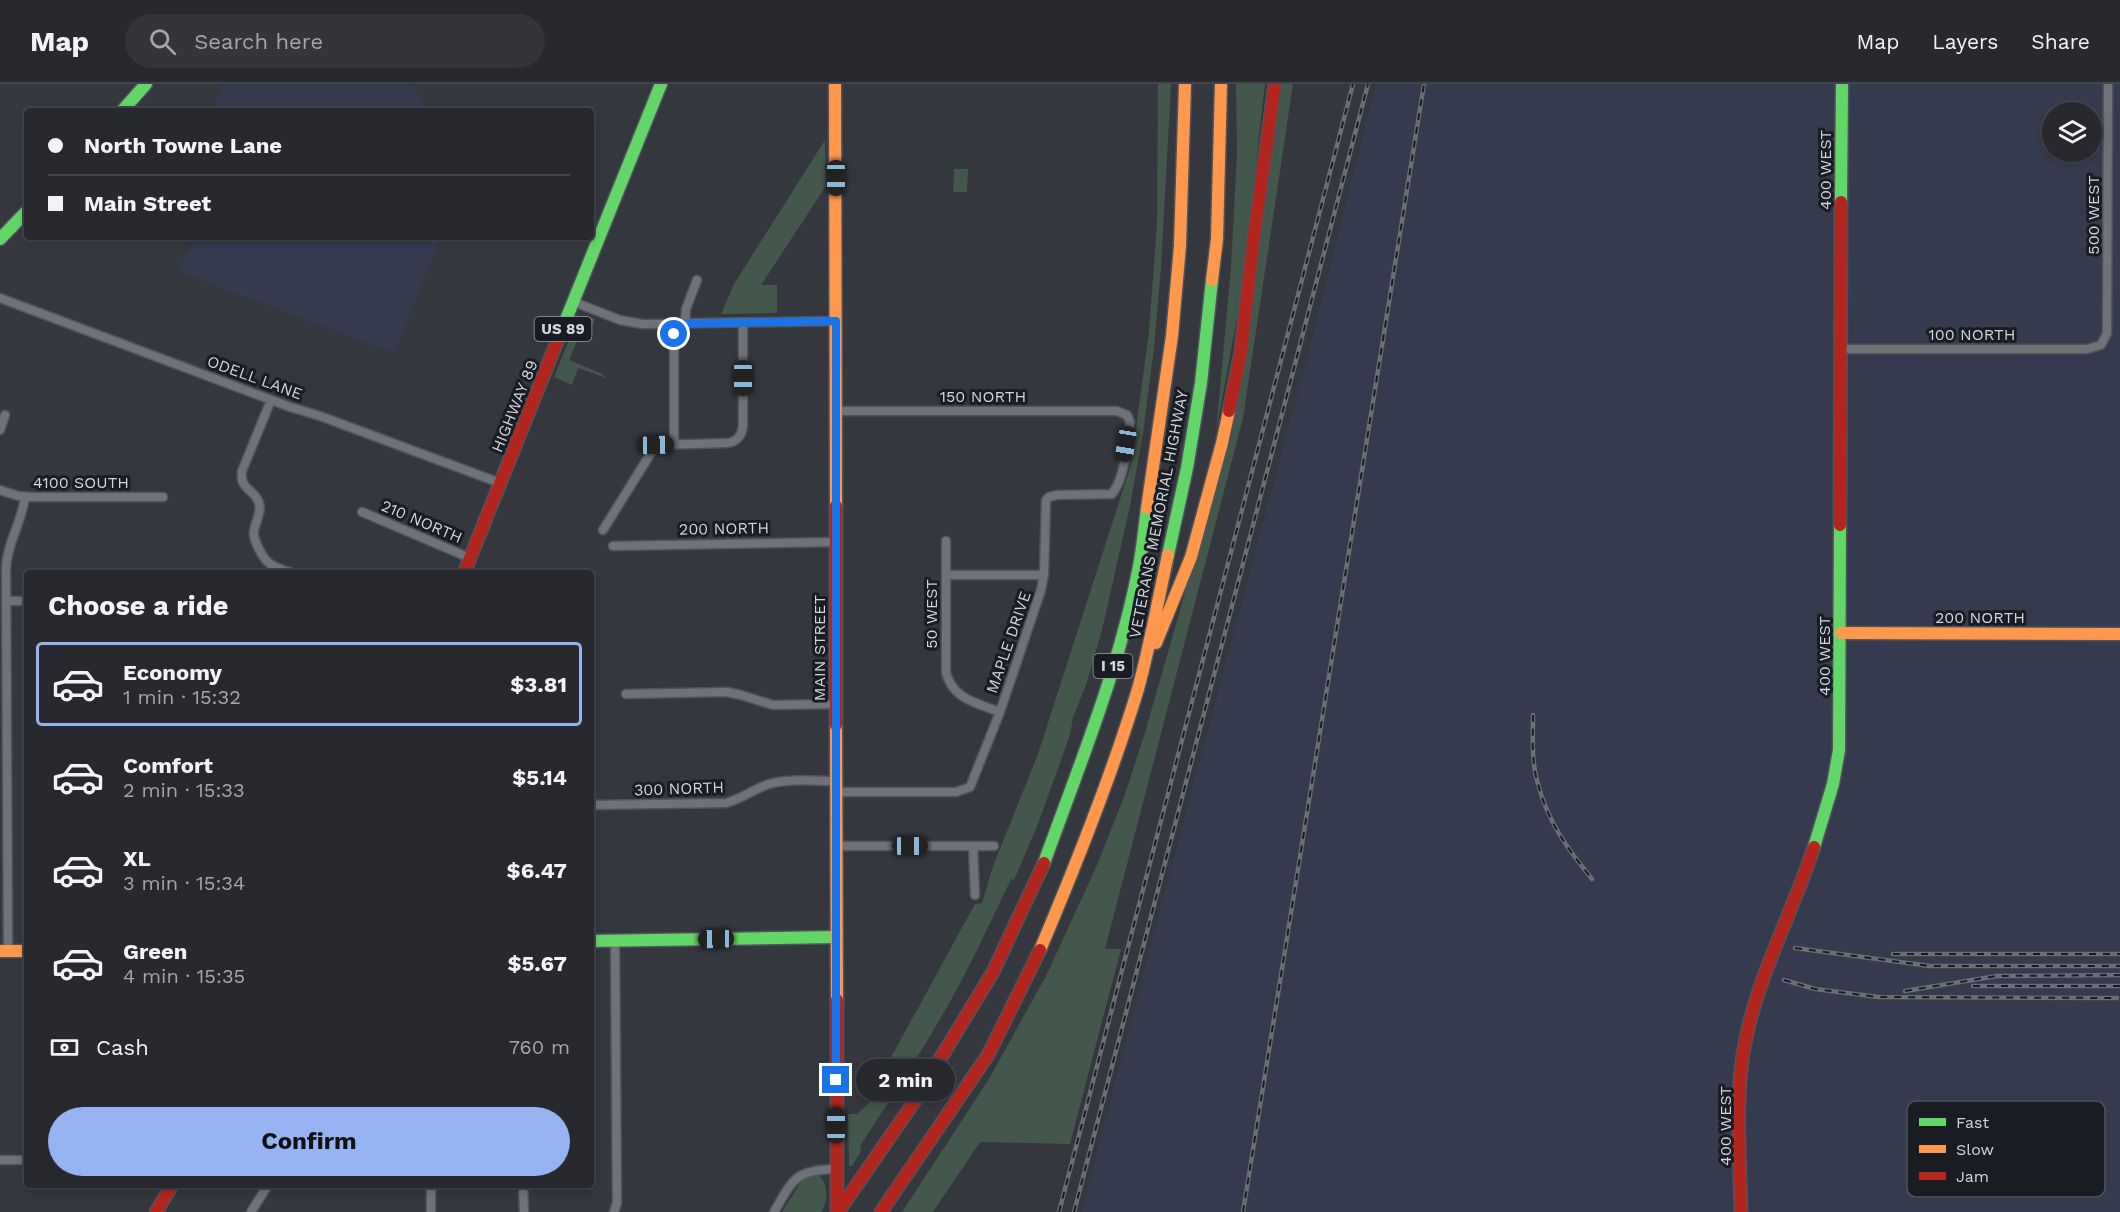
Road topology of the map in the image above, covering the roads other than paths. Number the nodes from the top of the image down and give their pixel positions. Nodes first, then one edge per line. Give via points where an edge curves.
1 (146, 84) edge
2 (661, 84) edge
3 (835, 84) edge
4 (1185, 84) edge
5 (1221, 84) edge
6 (1275, 84) edge
7 (1842, 84) edge
8 (2108, 84) edge
9 (125, 108) edge
10 (24, 214) edge
11 (0, 240) edge
12 (697, 280) dead end
13 (0, 298) edge
14 (574, 302) junction
15 (836, 321) junction
16 (743, 322) junction
17 (685, 323) junction
18 (674, 324) junction
19 (2101, 345) joint
20 (1841, 349) junction
21 (271, 400) junction
22 (836, 411) junction
23 (5, 415) dead end
24 (0, 430) edge
25 (674, 444) junction
26 (500, 483) junction
27 (0, 490) edge
28 (25, 497) junction
29 (164, 497) dead end
30 (1047, 498) joint
31 (362, 512) dead end
32 (603, 530) dead end
33 (946, 541) dead end
34 (836, 542) junction
35 (613, 546) dead end
36 (470, 558) junction
37 (283, 570) edge
38 (465, 570) edge
39 (946, 575) junction
40 (1044, 575) junction
41 (6, 601) junction
42 (24, 601) edge
43 (1841, 633) junction
44 (2120, 634) edge
45 (3, 660) edge
46 (1138, 688) junction
47 (626, 694) dead end
48 (836, 704) junction
49 (1000, 711) junction
50 (3, 781) edge
51 (836, 787) junction
52 (967, 790) joint
53 (594, 805) edge
54 (836, 846) junction
55 (974, 846) junction
56 (994, 846) dead end
57 (975, 895) dead end
58 (836, 937) junction
59 (615, 940) junction
60 (594, 941) edge
61 (4, 951) edge
62 (24, 951) edge
63 (0, 1160) edge
64 (24, 1160) edge
65 (837, 1169) junction
66 (170, 1188) edge
67 (266, 1188) edge
68 (431, 1188) edge
69 (524, 1188) edge
70 (254, 1211) edge
71 (156, 1212) edge
72 (431, 1212) edge
73 (524, 1212) edge
74 (614, 1212) edge
75 (774, 1212) edge
76 (838, 1212) edge
77 (881, 1212) edge
78 (1741, 1212) edge

1 - 9 main road
2 - 14 main road, HIGHWAY 89 / US 89
3 - 15 main road, MAIN STREET
4 - 76 main road, VETERANS MEMORIAL HIGHWAY / I 15 via 1172,336 1137,576 1101,707 1044,863 993,972 912,1105
5 - 46 main road, VETERANS MEMORIAL HIGHWAY / I 15 via 1217,239 1201,383 1187,468
6 - 46 main road via 1241,351 1222,443 1191,556
7 - 20 main road, 400 WEST
8 - 19 street, 500 WEST via 2107,333
10 - 11 main road
12 - 17 street
13 - 21 street, ODELL LANE
14 - 18 street via 628,321
14 - 26 main road, HIGHWAY 89 / US 89
15 - 16 street
15 - 22 main road, MAIN STREET
16 - 17 street
16 - 25 street via 741,435 727,444
17 - 18 street
18 - 25 street
19 - 20 street, 100 NORTH via 2087,349
20 - 43 main road, 400 WEST
21 - 26 street, ODELL LANE
21 - 37 street via 242,478 259,503 253,534 263,558
22 - 30 street, 150 NORTH via 1125,413 1130,422 1116,490 1110,495
22 - 34 main road, MAIN STREET
23 - 24 street
25 - 32 street via 656,445 652,449
26 - 36 main road, HIGHWAY 89 / US 89
27 - 28 street, 4100 SOUTH
28 - 29 street, 4100 SOUTH
28 - 41 street via 6,558
30 - 40 street, MAPLE DRIVE
31 - 36 street, 210 NORTH
33 - 39 street, 50 WEST
34 - 35 street, 200 NORTH
34 - 48 main road, MAIN STREET
36 - 38 main road, HIGHWAY 89 / US 89
39 - 40 street
39 - 49 street, 50 WEST via 946,672 951,686 964,698
40 - 49 street, MAPLE DRIVE
41 - 42 street
41 - 45 street
43 - 44 main road, 200 NORTH
43 - 78 main road, 400 WEST via 1840,734 1832,792 1760,989 1746,1044
45 - 50 street
46 - 77 main road, VETERANS MEMORIAL HIGHWAY / I 15 via 1076,864 1036,960 988,1055
47 - 48 street via 727,692 773,705
48 - 51 main road, MAIN STREET
49 - 52 street, MAPLE DRIVE
50 - 61 street
51 - 52 street, 300 NORTH
51 - 53 street, 300 NORTH via 772,783 726,803
51 - 54 main road, MAIN STREET
54 - 55 street
54 - 58 main road, MAIN STREET
55 - 56 street
55 - 57 street
58 - 59 main road
58 - 65 main road, MAIN STREET
59 - 60 main road
59 - 74 street
61 - 62 main road
63 - 64 street
65 - 75 street via 802,1174
65 - 76 main road, MAIN STREET
66 - 71 main road
67 - 70 street
68 - 72 street
69 - 73 street

